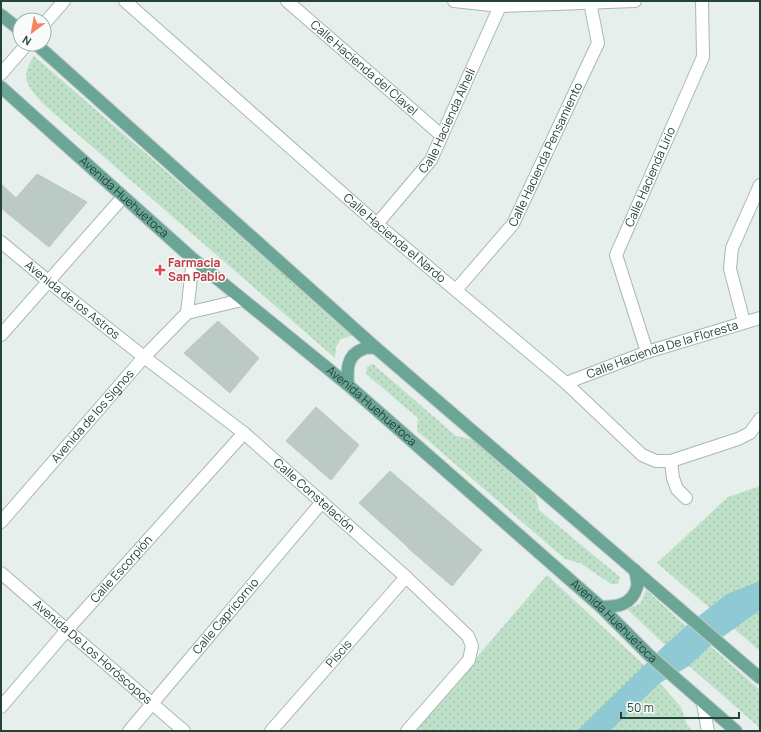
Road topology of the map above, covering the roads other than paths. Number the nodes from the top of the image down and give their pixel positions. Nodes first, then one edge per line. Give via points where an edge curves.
1 (64, 1) edge
2 (125, 1) edge
3 (286, 1) edge
4 (454, 1) edge
5 (635, 1) edge
6 (702, 1) edge
7 (590, 2) junction
8 (500, 6) junction
9 (1, 14) edge
10 (52, 15) edge
11 (12, 23) edge
12 (20, 52) edge
13 (45, 52) edge
14 (1, 74) edge
15 (1, 87) edge
16 (441, 135) junction
17 (760, 186) edge
18 (123, 197) junction
19 (376, 224) junction
20 (1, 242) edge
21 (193, 259) junction
22 (48, 281) junction
23 (456, 290) junction
24 (242, 300) junction
25 (187, 313) junction
26 (760, 318) edge
27 (744, 322) junction
28 (1, 335) edge
29 (376, 348) junction
30 (647, 352) junction
31 (144, 358) junction
32 (566, 383) junction
33 (348, 385) junction
34 (760, 419) edge
35 (244, 433) junction
36 (671, 461) junction
37 (686, 498) dead end
38 (322, 502) junction
39 (1, 522) edge
40 (635, 570) junction
41 (1, 573) edge
42 (406, 577) junction
43 (600, 607) junction
44 (66, 631) junction
45 (760, 678) edge
46 (151, 704) junction
47 (703, 704) junction
48 (1, 707) edge
49 (129, 731) edge
50 (184, 731) edge
51 (271, 731) edge
52 (407, 731) edge
53 (708, 731) edge
54 (736, 731) edge

1 - 10 street
2 - 19 street, Calle Hacienda el Nardo
3 - 16 street, Calle Hacienda del Clavel
4 - 8 street
5 - 7 street
6 - 30 street, Calle Hacienda Lirio via 703,57 616,255
7 - 8 street
7 - 23 street, Calle Hacienda Pensamiento via 598,43 513,224
8 - 16 street, Calle Hacienda Alhelí
9 - 11 main road
12 - 14 street
13 - 29 main road
15 - 18 main road, Avenida Huehuetoca
16 - 19 street, Calle Hacienda Alhelí via 431,160
17 - 27 street via 732,248 730,269
18 - 21 main road, Avenida Huehuetoca
18 - 22 street
19 - 23 street, Calle Hacienda el Nardo
20 - 22 street, Avenida de los Astros
21 - 24 main road, Avenida Huehuetoca
21 - 25 street
22 - 28 street
22 - 31 street, Avenida de los Astros
23 - 32 street, Calle Hacienda el Nardo
24 - 25 street
24 - 33 main road, Avenida Huehuetoca
25 - 31 street, Avenida de los Signos
26 - 27 street, Calle Hacienda De la Floresta
27 - 30 street, Calle Hacienda De la Floresta
29 - 33 main road via 362,349 352,357 346,370
29 - 40 main road
30 - 32 street, Calle Hacienda De la Floresta
31 - 35 street, Calle Constelación
31 - 39 street, Avenida de los Signos
32 - 36 street, Calle Hacienda el Nardo via 642,455 656,461
33 - 43 main road, Avenida Huehuetoca
34 - 36 street, Calle Hacienda el Nardo via 750,433 744,436
35 - 38 street, Calle Constelación
35 - 44 street, Calle Escorpión
36 - 37 street via 677,489
38 - 42 street, Calle Constelación
38 - 46 street, Calle Capricornio
40 - 43 main road via 638,586 631,600 617,607
40 - 45 main road
41 - 44 street, Avenida De Los Horóscopos
42 - 51 street, Piscis
42 - 52 street, Calle Constelación via 468,636 472,646 469,660
43 - 47 main road, Avenida Huehuetoca
44 - 46 street, Avenida De Los Horóscopos
44 - 48 street, Calle Escorpión
46 - 49 street, Calle Capricornio
46 - 50 street, Avenida De Los Horóscopos
47 - 53 street
47 - 54 main road, Avenida Huehuetoca

